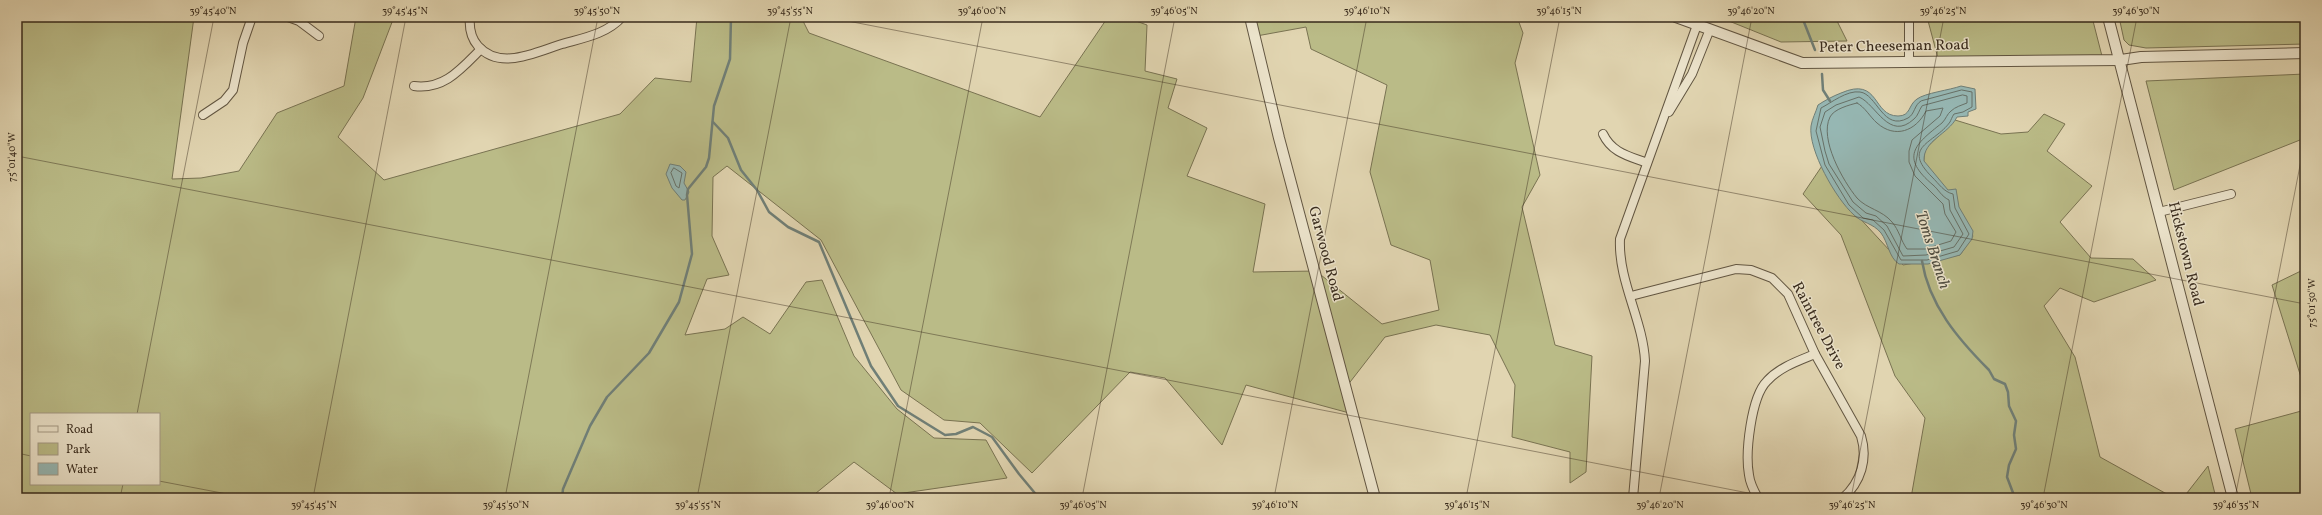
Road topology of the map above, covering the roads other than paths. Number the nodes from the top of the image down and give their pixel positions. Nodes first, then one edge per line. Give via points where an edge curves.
1 (252, 17) edge
2 (288, 17) edge
3 (470, 17) edge
4 (622, 17) edge
5 (1250, 17) edge
6 (1676, 17) edge
7 (1909, 17) edge
8 (2108, 17) edge
9 (1697, 25) junction
10 (1710, 29) junction
11 (319, 36) dead end
12 (481, 49) junction
13 (2305, 53) edge
14 (2120, 60) junction
15 (1909, 61) junction
16 (414, 86) dead end
17 (203, 115) dead end
18 (1658, 132) junction
19 (1603, 134) dead end
20 (1647, 163) junction
21 (2230, 194) dead end
22 (2159, 212) junction
23 (1631, 296) junction
24 (1815, 354) junction
25 (1375, 498) edge
26 (1633, 498) edge
27 (1758, 498) edge
28 (1843, 498) edge
29 (2233, 498) edge

1 - 17 street via 243,43 233,90 224,101
2 - 11 street via 299,21
3 - 12 street via 471,33
4 - 12 street via 606,30 519,57 499,58
5 - 25 street, Garwood Road via 1283,154
6 - 9 street, Peter Cheeseman Road
7 - 15 street
8 - 14 street, Hickstown Road
9 - 10 street, Peter Cheeseman Road
9 - 18 street
10 - 15 street, Peter Cheeseman Road via 1802,63
10 - 18 street via 1692,74
12 - 16 street via 443,82 429,87
13 - 14 street, Peter Cheeseman Road via 2141,57
14 - 15 street, Peter Cheeseman Road
14 - 22 street, Hickstown Road
18 - 20 street
19 - 20 street via 1616,151
20 - 23 street via 1620,240
21 - 22 street
22 - 29 street, Hickstown Road
23 - 24 street, Raintree Drive via 1727,270 1744,269 1759,272 1778,282 1788,294
23 - 26 street via 1645,361
24 - 27 street via 1779,371 1757,395 1748,469
24 - 28 street, Raintree Drive via 1863,443 1864,459 1860,475

